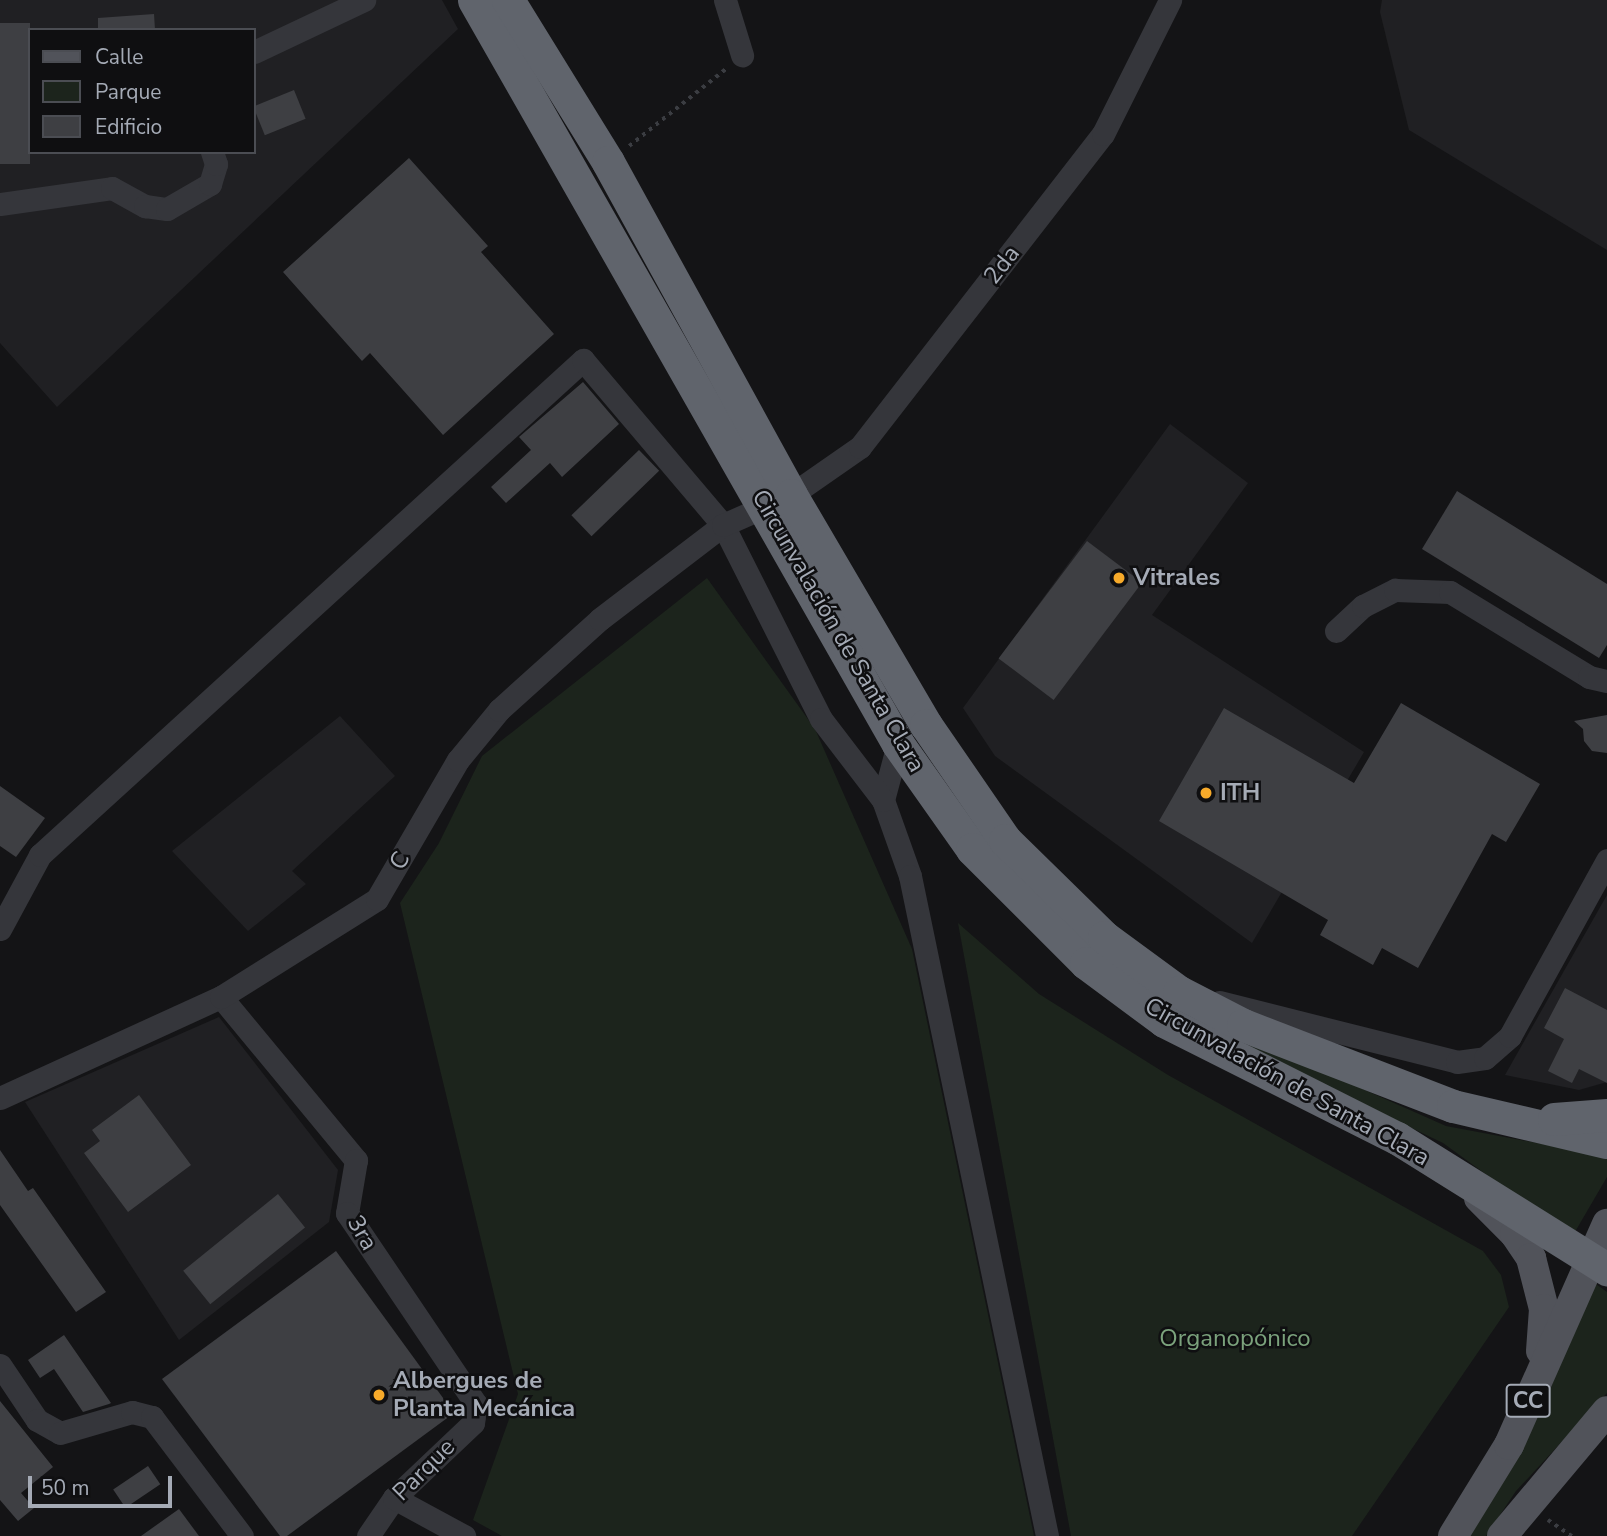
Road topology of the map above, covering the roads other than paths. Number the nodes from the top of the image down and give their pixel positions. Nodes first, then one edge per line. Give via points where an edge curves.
1 (364, 0) edge
2 (474, 0) edge
3 (508, 0) edge
4 (725, 0) edge
5 (1170, 0) edge
6 (256, 51) edge
7 (742, 55) road end
8 (213, 154) edge
9 (0, 204) edge
10 (779, 501) junction
11 (723, 525) junction
12 (1336, 631) dead end
13 (1607, 681) edge
14 (898, 744) junction
15 (883, 800) junction
16 (1607, 860) edge
17 (0, 929) edge
18 (1179, 992) junction
19 (221, 998) junction
20 (1164, 1021) junction
21 (0, 1098) edge
22 (1607, 1115) edge
23 (1512, 1120) junction
24 (1607, 1142) edge
25 (1453, 1174) junction
26 (1607, 1224) edge
27 (1598, 1264) edge
28 (0, 1365) edge
29 (476, 1404) joint
30 (1607, 1411) edge
31 (1509, 1445) junction
32 (394, 1498) junction
33 (242, 1536) edge
34 (368, 1536) edge
35 (464, 1536) edge
36 (1047, 1536) edge
37 (1453, 1536) edge
38 (1502, 1536) edge

1 - 6 street
2 - 10 highway, Circunvalación de Santa Clara
3 - 10 highway, Circunvalación de Santa Clara via 608,162
4 - 7 street
5 - 10 street, 2da via 1103,134 860,447
8 - 9 street via 216,164 211,184 167,209 145,206 112,188
10 - 11 street, 2da
10 - 14 highway, Circunvalación de Santa Clara
10 - 18 highway, Circunvalación de Santa Clara via 1005,840 1104,937
11 - 15 street via 821,719
11 - 17 street via 583,360 40,855
11 - 19 street, C via 600,620 499,710 458,761 377,899
12 - 13 street via 1363,606 1395,590 1450,592 1589,677
14 - 15 street
14 - 20 highway, Circunvalación de Santa Clara via 972,849 1086,963
15 - 36 street via 910,876
16 - 18 street via 1510,1036 1485,1058 1457,1062
18 - 20 street
18 - 23 highway, Circunvalación de Santa Clara via 1243,1025 1453,1105
19 - 21 street, C
19 - 29 street, 3ra via 356,1160 346,1213
20 - 25 highway, Circunvalación de Santa Clara via 1397,1138
22 - 23 highway
23 - 24 highway, Circunvalación de Santa Clara
25 - 27 highway, Circunvalación de Santa Clara
25 - 31 main road via 1515,1234 1540,1285 1542,1349
26 - 27 main road, CC
27 - 31 main road, CC
28 - 33 street via 37,1420 60,1433 132,1412 152,1417
29 - 32 street, Parque via 473,1423
30 - 38 main road, CC
31 - 37 main road, CC
32 - 34 street, Parque
32 - 35 street

